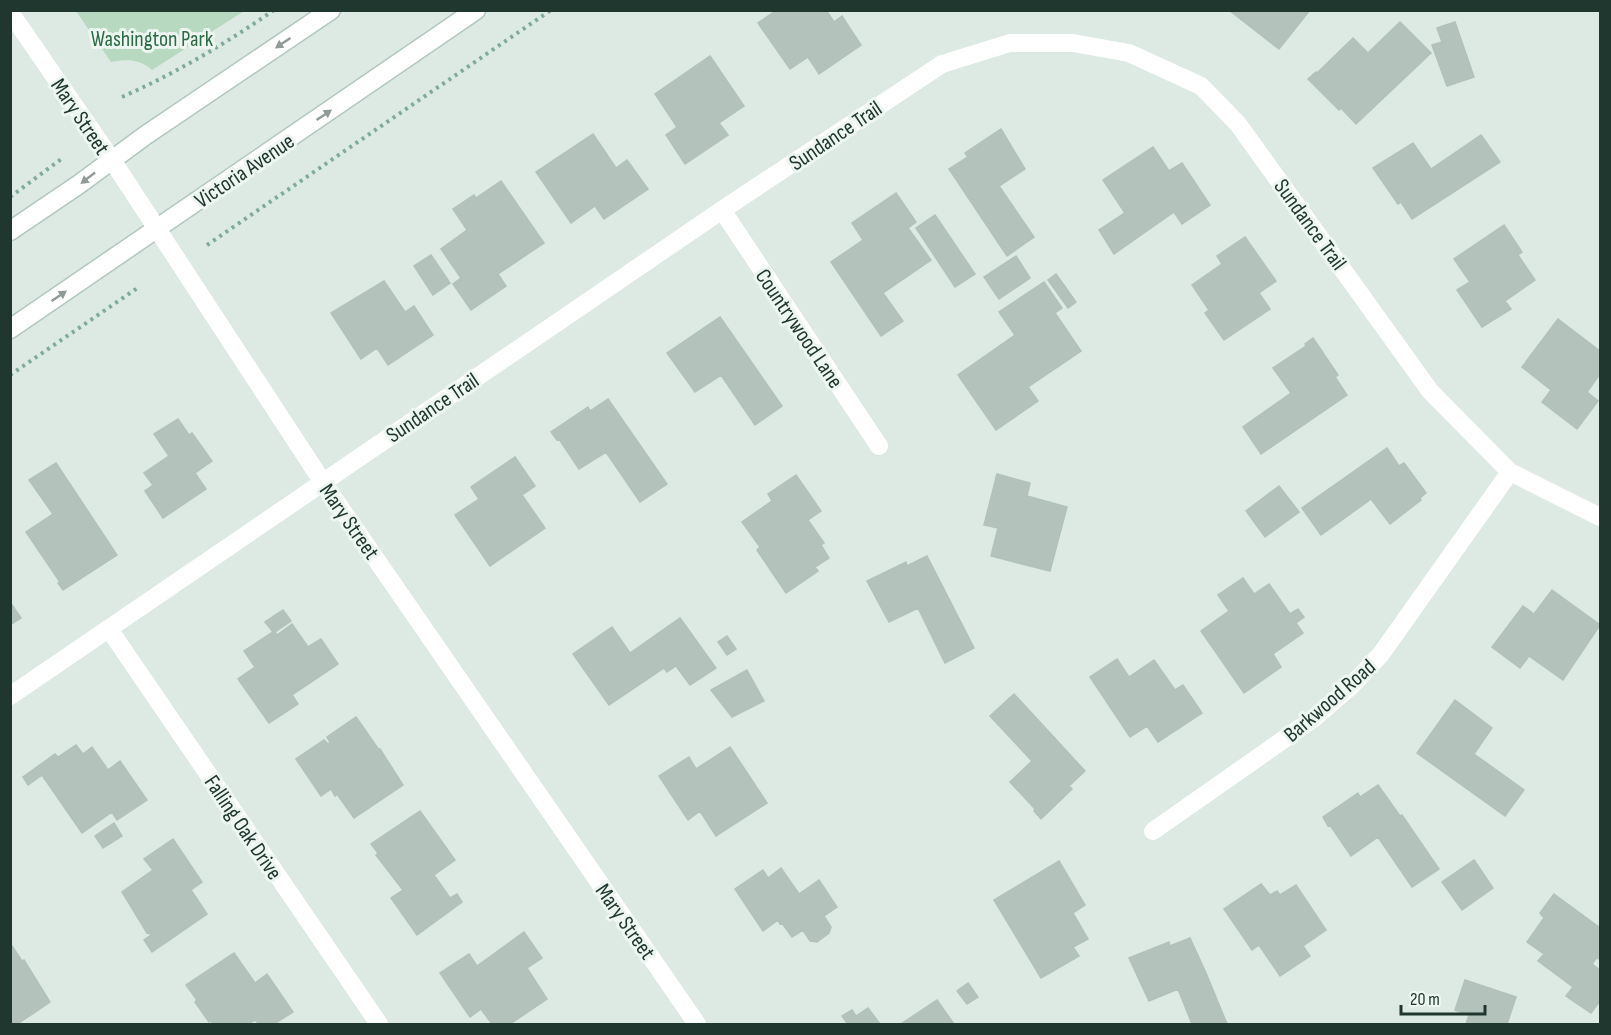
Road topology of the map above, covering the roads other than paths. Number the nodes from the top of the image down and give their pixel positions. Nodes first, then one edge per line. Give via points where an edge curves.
1 (331, 10) edge
2 (476, 10) edge
3 (10, 12) edge
4 (112, 160) junction
5 (722, 210) junction
6 (158, 229) junction
7 (10, 231) edge
8 (10, 329) edge
9 (879, 446) dead end
10 (1510, 472) junction
11 (322, 481) junction
12 (1600, 517) edge
13 (109, 629) junction
14 (10, 696) edge
15 (1152, 831) dead end
16 (379, 1024) edge
17 (697, 1024) edge

1 -> 4 street
6 -> 2 street, Victoria Avenue
3 - 4 street, Mary Street
4 - 6 street, Mary Street
4 -> 7 street
5 - 9 street, Countrywood Lane
5 - 10 street, Sundance Trail via 942,64 1010,43 1073,43 1130,53 1201,86 1238,124 1430,391
5 - 11 street, Sundance Trail
8 -> 6 street, Victoria Avenue
6 - 11 street, Mary Street
10 - 12 street, Sundance Trail
10 - 15 street, Barkwood Road via 1381,654 1350,687 1313,720
11 - 13 street, Sundance Trail
11 - 17 street, Mary Street
13 - 14 street, Sundance Trail
13 - 16 street, Falling Oak Drive

